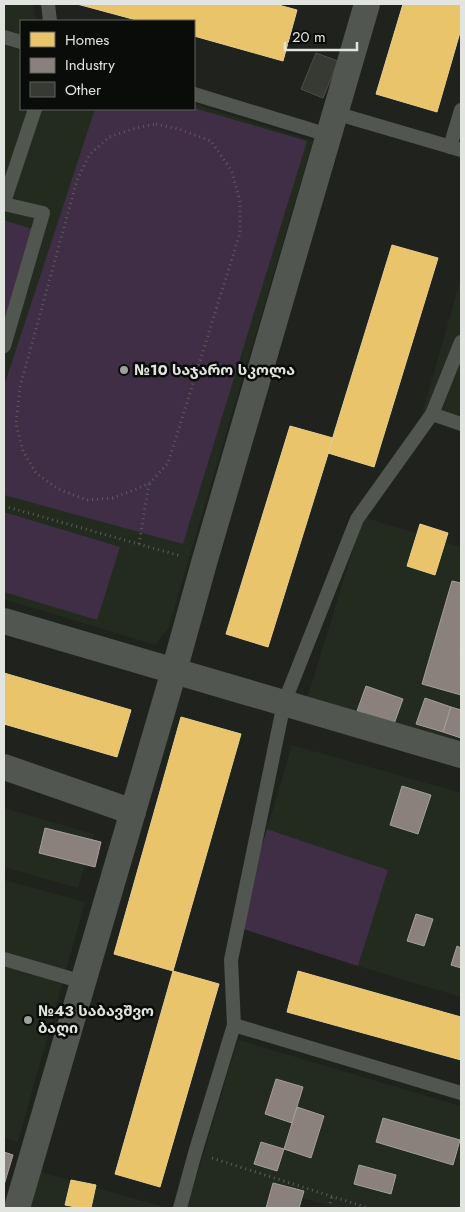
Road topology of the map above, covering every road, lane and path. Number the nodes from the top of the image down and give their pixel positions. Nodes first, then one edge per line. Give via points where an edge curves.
1 (48, 4) edge
2 (367, 4) edge
3 (50, 20) edge
4 (4, 37) edge
5 (20, 42) edge
6 (195, 94) edge
7 (35, 110) edge
8 (461, 110) edge
9 (332, 124) junction
10 (456, 148) edge
11 (4, 203) edge
12 (461, 342) edge
13 (4, 346) edge
14 (432, 414) junction
15 (461, 424) edge
16 (150, 483) junction
17 (4, 506) edge
18 (139, 544) junction
19 (204, 563) junction
20 (4, 621) edge
21 (174, 670) junction
22 (284, 703) junction
23 (461, 755) edge
24 (4, 767) edge
25 (133, 812) junction
26 (4, 959) edge
27 (82, 982) junction
28 (234, 1026) junction
29 (461, 1093) edge
30 (195, 1153) junction
31 (332, 1196) junction
32 (17, 1208) edge
33 (180, 1208) edge
34 (328, 1208) edge
35 (368, 1208) edge

1 - 3 lane
2 - 9 street
4 - 5 lane
6 - 9 lane
7 - 11 lane
8 - 10 lane
9 - 10 lane
9 - 19 street
11 - 13 lane via 43,214
12 - 14 lane
14 - 15 lane
14 - 22 lane via 357,519
16 - 16 path via 113,498 87,500 58,489 36,473 23,451 16,424 20,387 77,180 90,154 109,137 156,124 211,142 231,170 240,201 240,233 168,463
16 - 18 path
17 - 18 path
18 - 19 path
19 - 21 street
20 - 21 street
21 - 22 street
21 - 25 street
22 - 23 street
22 - 28 lane via 231,960
24 - 25 street
25 - 27 street
26 - 27 lane
27 - 32 street
28 - 29 lane
28 - 30 lane
30 - 31 path
30 - 33 lane
31 - 34 path
31 - 35 path

